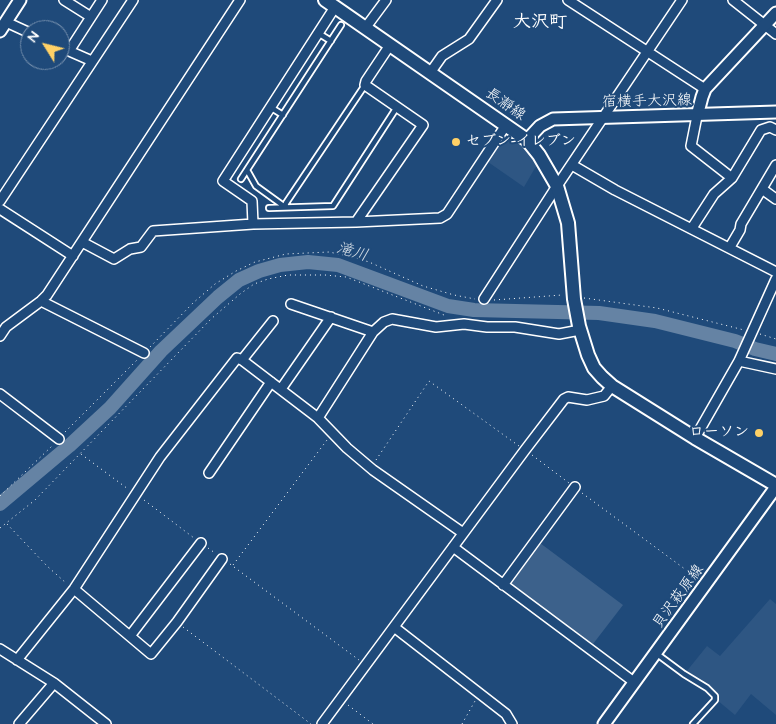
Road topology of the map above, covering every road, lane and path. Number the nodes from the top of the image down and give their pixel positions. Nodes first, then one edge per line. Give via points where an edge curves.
1 (20, 0) edge
2 (64, 0) edge
3 (102, 0) edge
4 (132, 0) edge
5 (240, 0) edge
6 (386, 0) edge
7 (498, 0) edge
8 (568, 0) edge
9 (587, 0) edge
10 (682, 0) edge
11 (733, 0) edge
12 (330, 3) edge
13 (581, 8) junction
14 (776, 13) edge
15 (91, 18) junction
16 (342, 25) dead end
17 (3, 26) edge
18 (765, 26) junction
19 (366, 27) junction
20 (20, 30) edge
21 (318, 33) junction
22 (776, 34) edge
23 (331, 41) junction
24 (390, 46) junction
25 (70, 50) edge
26 (70, 51) edge
27 (647, 52) junction
28 (92, 61) junction
29 (430, 73) junction
30 (365, 85) junction
31 (705, 90) junction
32 (270, 107) junction
33 (397, 107) junction
34 (776, 112) edge
35 (283, 115) junction
36 (698, 116) junction
37 (603, 118) junction
38 (506, 126) junction
39 (776, 130) edge
40 (527, 140) junction
41 (572, 165) junction
42 (776, 165) edge
43 (247, 170) junction
44 (732, 178) junction
45 (241, 179) dead end
46 (557, 186) junction
47 (762, 189) junction
48 (776, 199) edge
49 (0, 201) edge
50 (285, 207) junction
51 (269, 208) dead end
52 (0, 209) edge
53 (356, 222) junction
54 (253, 224) junction
55 (692, 228) junction
56 (82, 242) junction
57 (730, 247) junction
58 (73, 256) junction
59 (776, 272) edge
60 (776, 279) edge
61 (484, 299) dead end
62 (41, 301) junction
63 (291, 304) dead end
64 (444, 315) dead end
65 (331, 317) junction
66 (273, 321) dead end
67 (580, 328) junction
68 (373, 332) junction
69 (750, 333) junction
70 (0, 336) edge
71 (776, 339) edge
72 (144, 352) dead end
73 (739, 359) junction
74 (242, 360) junction
75 (776, 370) edge
76 (271, 382) junction
77 (612, 386) junction
78 (281, 389) junction
79 (0, 394) edge
80 (318, 418) junction
81 (333, 432) junction
82 (696, 438) junction
83 (59, 439) dead end
84 (525, 450) junction
85 (371, 467) junction
86 (209, 474) dead end
87 (776, 486) edge
88 (575, 487) junction
89 (6, 524) junction
90 (0, 528) edge
91 (463, 533) junction
92 (201, 543) dead end
93 (453, 547) junction
94 (222, 559) dead end
95 (233, 566) dead end
96 (503, 585) junction
97 (706, 585) junction
98 (74, 589) junction
99 (177, 622) junction
100 (394, 627) junction
101 (130, 636) junction
102 (0, 649) edge
103 (656, 654) junction
104 (17, 660) junction
105 (634, 682) junction
106 (54, 683) junction
107 (480, 694) junction
108 (340, 700) junction
109 (19, 724) edge
110 (106, 724) edge
111 (311, 724) edge
112 (322, 724) edge
113 (373, 724) edge
114 (462, 724) edge
115 (512, 724) edge
116 (604, 724) edge
117 (693, 724) edge

1 - 17 street
2 - 15 street
3 - 15 street
4 - 28 street
5 - 56 street
6 - 19 street
7 - 29 street via 469,39 442,56
8 - 13 street
9 - 13 street
10 - 27 street
11 - 18 street
12 - 19 main road, 長瀞線
12 - 21 street
13 - 27 street
14 - 18 street
15 - 25 street
16 - 23 lane
17 - 20 street
18 - 22 street
18 - 31 street
19 - 24 main road, 長瀞線
21 - 23 lane
21 - 32 street
23 - 35 lane
24 - 29 main road, 長瀞線
24 - 30 street
26 - 28 street
27 - 31 street
27 - 37 street
28 - 49 street
29 - 38 main road, 長瀞線
30 - 33 street
30 - 50 lane
31 - 36 street
32 - 35 lane
32 - 54 street via 223,181 252,201
33 - 50 lane via 333,206
33 - 53 street via 423,125
34 - 36 street, 宿横手大沢線
35 - 43 lane
36 - 37 street, 宿横手大沢線
36 - 44 street via 691,146
37 - 40 street, 宿横手大沢線 via 553,119 540,126
37 - 41 street
38 - 40 main road, 長瀞線
38 - 53 street via 447,214 435,220
39 - 44 street via 770,127 761,130
40 - 46 main road, 長瀞線
41 - 46 street
41 - 55 street
42 - 47 street
43 - 45 lane
43 - 50 lane via 256,186
44 - 55 street via 714,194
46 - 61 street
46 - 67 main road, 長瀞線 via 568,223 574,299
47 - 48 street
47 - 57 street
50 - 51 lane
52 - 58 street
53 - 54 street
54 - 56 street via 153,231 141,247 130,249 114,259
55 - 57 street
56 - 58 street
57 - 59 street
58 - 62 street
60 - 69 street
62 - 70 street via 6,327
62 - 72 street
63 - 65 street
64 - 89 path via 346,277 288,275 254,284 211,319 42,494
65 - 68 street
65 - 78 street
66 - 74 street
67 - 68 street via 559,334 464,324 436,327 392,319
67 - 77 main road via 594,368
68 - 80 street
69 - 71 path
69 - 73 street
73 - 75 street
73 - 82 street
74 - 76 street
74 - 98 street via 237,358 160,457
76 - 78 street
76 - 86 street
77 - 82 main road
77 - 84 street via 604,396 587,400 564,399
78 - 80 street
79 - 83 street
80 - 81 street
81 - 85 street
81 - 95 path
82 - 87 main road
84 - 85 path via 429,381
84 - 88 path
84 - 91 street
85 - 91 street
87 - 97 street, 貝沢萩原線
88 - 96 street
88 - 97 path
89 - 90 path
89 - 98 path
91 - 93 street
92 - 101 street
93 - 96 street
93 - 100 street
94 - 99 street
96 - 105 street
97 - 103 street, 貝沢萩原線
98 - 101 street
98 - 104 street
99 - 101 street via 151,654
99 - 111 path
100 - 107 street
100 - 108 street
102 - 104 street
103 - 105 street, 貝沢萩原線
103 - 117 lane via 715,696
104 - 106 street
105 - 116 street, 貝沢萩原線
106 - 109 street
106 - 110 street
107 - 114 path
107 - 115 street via 506,714
108 - 112 street
108 - 113 path

